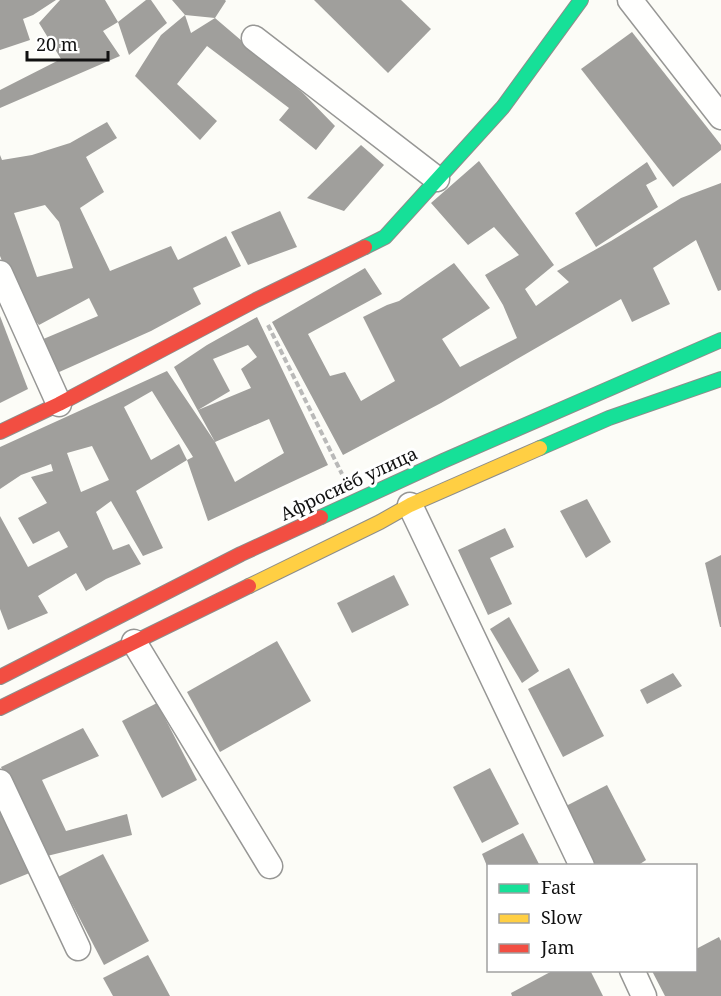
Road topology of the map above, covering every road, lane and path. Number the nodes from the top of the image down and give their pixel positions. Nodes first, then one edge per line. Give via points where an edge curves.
1 (581, 0) edge
2 (630, 0) edge
3 (254, 38) dead end
4 (721, 117) edge
5 (437, 179) junction
6 (0, 273) edge
7 (256, 300) junction
8 (721, 340) edge
9 (721, 379) edge
10 (59, 404) junction
11 (0, 432) edge
12 (355, 501) junction
13 (410, 505) junction
14 (134, 642) junction
15 (0, 677) edge
16 (0, 708) edge
17 (0, 782) edge
18 (581, 864) edge
19 (270, 866) dead end
20 (78, 948) dead end
21 (633, 972) edge
22 (644, 996) edge

1 - 5 main road via 503,107
2 - 4 street
3 - 5 street
5 - 7 main road via 385,237
6 - 10 street
7 - 10 main road
7 - 12 path
8 - 12 main road, Афросиёб улица
9 - 13 main road via 609,418
10 - 11 main road
12 - 15 main road, Афросиёб улица via 241,554
13 - 14 main road
13 - 18 street
14 - 16 main road
14 - 19 street
17 - 20 street
21 - 22 street

